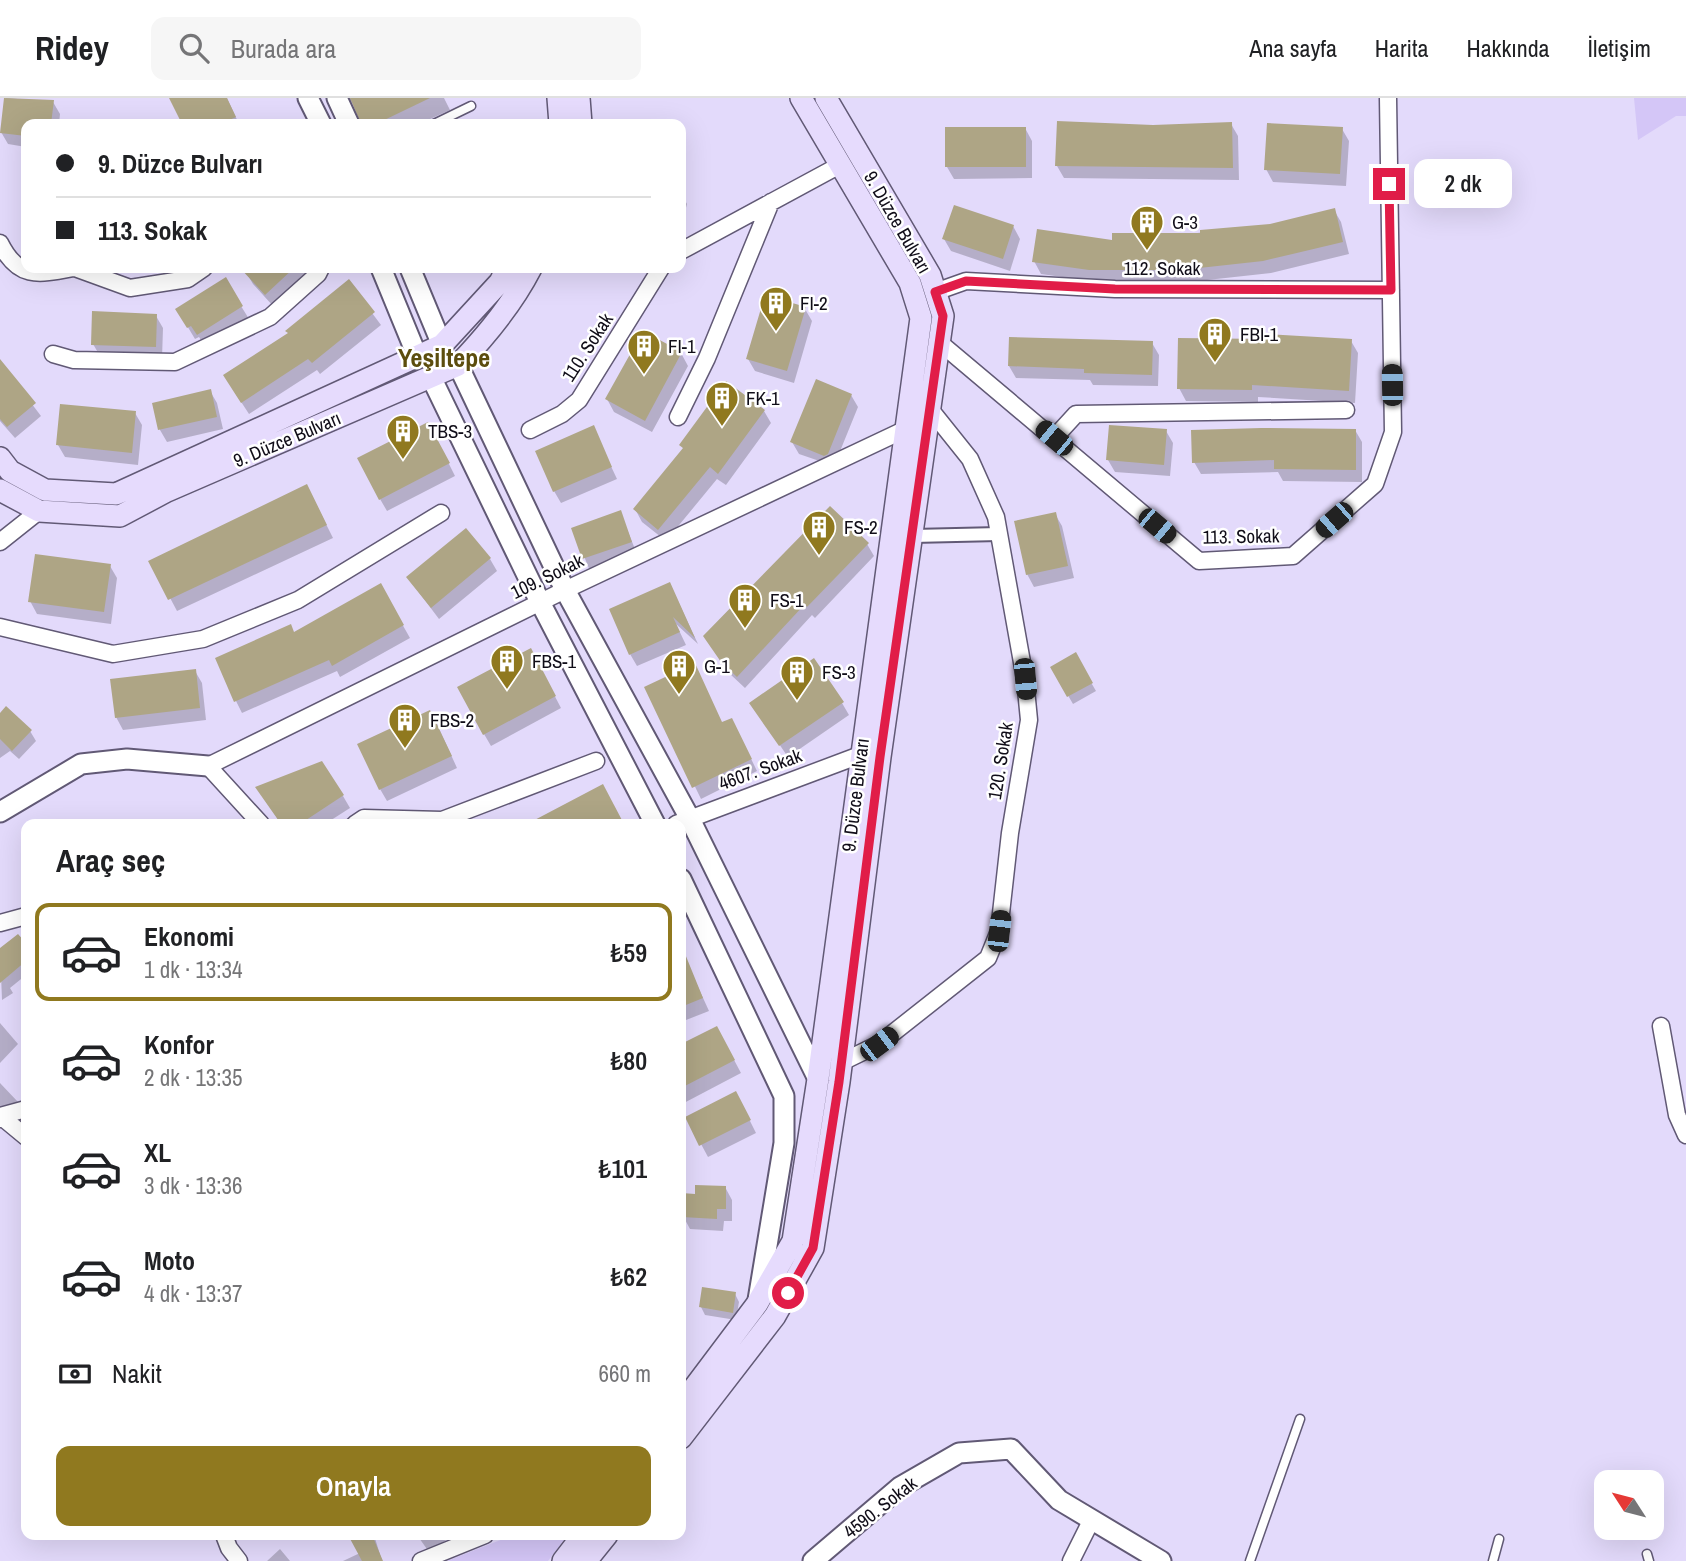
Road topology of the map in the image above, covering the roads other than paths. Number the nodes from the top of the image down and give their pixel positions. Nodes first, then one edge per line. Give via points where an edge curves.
1 (309, 98) edge
2 (337, 98) edge
3 (558, 98) edge
4 (579, 98) edge
5 (801, 98) edge
6 (826, 98) edge
7 (1388, 98) edge
8 (471, 106) dead end
9 (319, 119) edge
10 (347, 119) edge
11 (444, 119) edge
12 (560, 119) edge
13 (581, 119) edge
14 (840, 165) junction
15 (771, 202) junction
16 (0, 243) edge
17 (686, 248) edge
18 (21, 267) edge
19 (88, 273) edge
20 (197, 273) edge
21 (318, 273) edge
22 (383, 273) edge
23 (412, 273) edge
24 (504, 273) edge
25 (528, 273) edge
26 (658, 273) edge
27 (1391, 290) junction
28 (935, 292) junction
29 (939, 342) junction
30 (442, 345) junction
31 (53, 354) dead end
32 (418, 358) junction
33 (458, 365) junction
34 (431, 377) junction
35 (930, 409) junction
36 (1346, 410) dead end
37 (678, 417) dead end
38 (906, 429) junction
39 (530, 430) dead end
40 (1054, 438) junction
41 (0, 457) edge
42 (0, 490) edge
43 (40, 511) junction
44 (441, 513) dead end
45 (999, 534) junction
46 (913, 536) junction
47 (0, 542) edge
48 (565, 590) junction
49 (540, 602) junction
50 (0, 627) edge
51 (860, 755) junction
52 (596, 761) dead end
53 (208, 766) junction
54 (0, 811) edge
55 (256, 819) edge
56 (362, 819) edge
57 (403, 819) edge
58 (445, 819) edge
59 (651, 819) edge
60 (682, 819) edge
61 (686, 820) edge
62 (686, 827) edge
63 (686, 890) edge
64 (21, 917) edge
65 (0, 923) edge
66 (1661, 1026) dead end
67 (842, 1062) junction
68 (818, 1079) junction
69 (21, 1112) edge
70 (1, 1118) edge
71 (21, 1133) edge
72 (1686, 1135) edge
73 (757, 1304) junction
74 (686, 1398) edge
75 (1300, 1419) dead end
76 (686, 1432) edge
77 (1092, 1519) junction
78 (1499, 1539) dead end
79 (226, 1540) edge
80 (459, 1540) edge
81 (579, 1540) edge
82 (603, 1540) edge
83 (239, 1561) edge
84 (421, 1561) edge
85 (564, 1561) edge
86 (586, 1561) edge
87 (813, 1561) edge
88 (1071, 1561) edge
89 (1161, 1561) edge
90 (1250, 1561) edge
91 (1493, 1561) edge

1 - 9 street
2 - 10 street
3 - 12 main road
4 - 13 main road
5 - 14 main road, 9. Düzce Bulvarı
6 - 28 main road, 9. Düzce Bulvarı via 930,275
7 - 27 street, 113. Sokak
8 - 11 lane
14 - 15 street
14 - 38 main road, 9. Düzce Bulvarı via 910,284 921,318
15 - 17 street
15 - 37 street
16 - 18 street via 10,262
19 - 20 street via 130,288 188,279
21 - 31 street via 270,317 175,362 74,360
22 - 32 street
23 - 30 street
24 - 30 main road, 9. Düzce Bulvarı
25 - 33 main road, 9. Düzce Bulvarı via 490,332
26 - 39 street, 110. Sokak via 579,400
27 - 28 street, 112. Sokak via 1115,289 966,281
27 - 40 street, 113. Sokak via 1393,432 1375,484 1293,556 1199,561
28 - 29 main road, 9. Düzce Bulvarı via 943,316
29 - 35 main road, 9. Düzce Bulvarı
29 - 40 street, 113. Sokak
30 - 32 main road, 9. Düzce Bulvarı
32 - 41 main road, 9. Düzce Bulvarı via 116,494 45,490 10,471
33 - 34 main road, 9. Düzce Bulvarı
33 - 48 street
34 - 43 main road, 9. Düzce Bulvarı via 167,491 120,516
34 - 49 street
35 - 45 street, 120. Sokak via 970,458
35 - 46 main road, 9. Düzce Bulvarı
36 - 40 street via 1076,414
38 - 48 street, 109. Sokak
38 - 51 main road, 9. Düzce Bulvarı
42 - 43 main road, 9. Düzce Bulvarı
43 - 47 street
44 - 50 street via 298,600 203,639 113,654
45 - 46 street
45 - 67 street, 120. Sokak via 1028,720 999,931 988,958 959,984 879,1044
46 - 67 main road, 9. Düzce Bulvarı
48 - 49 street, 109. Sokak
48 - 60 street
49 - 53 street, 109. Sokak
49 - 59 street
51 - 61 street, 4607. Sokak
51 - 68 main road, 9. Düzce Bulvarı
52 - 58 street
53 - 54 street via 127,759 81,764
53 - 55 street
56 - 57 street
62 - 68 street
63 - 73 street via 784,1096 784,1143
64 - 65 street
66 - 72 street via 1671,1089
67 - 76 main road, 9. Düzce Bulvarı via 813,1248 775,1316
68 - 73 main road, 9. Düzce Bulvarı via 793,1241
69 - 70 street
70 - 71 street
73 - 74 main road, 9. Düzce Bulvarı
75 - 90 lane
77 - 87 street, 4590. Sokak via 1059,1500 1011,1449 959,1453 900,1487
77 - 88 street
77 - 89 street, 4590. Sokak
78 - 91 lane
79 - 83 street
80 - 84 street
81 - 85 main road
82 - 86 main road

